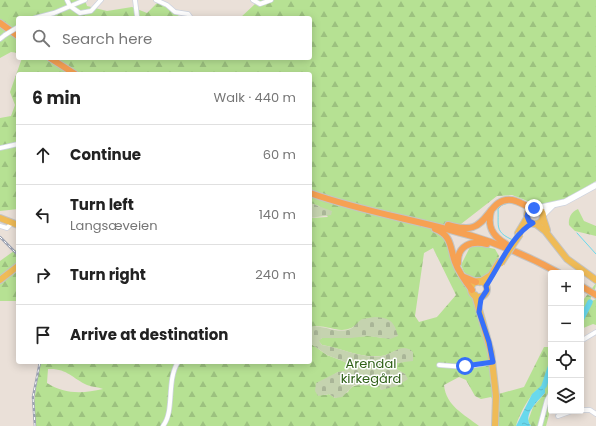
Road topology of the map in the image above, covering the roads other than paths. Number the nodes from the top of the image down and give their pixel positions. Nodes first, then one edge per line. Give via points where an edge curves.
1 (67, 0) edge
2 (85, 0) edge
3 (101, 0) edge
4 (135, 0) edge
5 (156, 0) edge
6 (253, 0) edge
7 (271, 0) edge
8 (70, 6) junction
9 (41, 16) edge
10 (138, 16) dead end
11 (190, 16) edge
12 (0, 20) edge
13 (0, 23) edge
14 (16, 28) edge
15 (16, 31) edge
16 (16, 35) edge
17 (0, 39) edge
18 (53, 60) edge
19 (59, 60) edge
20 (72, 72) edge
21 (78, 72) edge
22 (16, 144) edge
23 (0, 148) edge
24 (596, 185) edge
25 (312, 190) edge
26 (312, 194) edge
27 (520, 202) junction
28 (554, 205) junction
29 (535, 208) junction
30 (492, 210) junction
31 (527, 216) junction
32 (543, 217) junction
33 (0, 218) edge
34 (411, 221) junction
35 (437, 223) junction
36 (15, 224) edge
37 (534, 224) junction
38 (0, 226) edge
39 (519, 234) junction
40 (516, 251) junction
41 (500, 263) junction
42 (458, 267) junction
43 (16, 268) edge
44 (553, 270) edge
45 (557, 270) edge
46 (585, 271) junction
47 (463, 277) junction
48 (596, 279) edge
49 (0, 280) edge
50 (478, 282) junction
51 (486, 286) junction
52 (584, 287) edge
53 (473, 293) junction
54 (596, 294) edge
55 (482, 296) junction
56 (479, 312) junction
57 (596, 332) edge
58 (584, 339) edge
59 (493, 362) junction
60 (177, 364) edge
61 (439, 365) dead end
62 (548, 398) edge
63 (584, 410) edge
64 (564, 414) edge
65 (596, 414) edge
66 (558, 416) dead end
67 (163, 426) edge
68 (495, 426) edge
69 (540, 426) edge

1 - 8 street
2 - 8 street
3 - 8 street via 91,11 83,13
4 - 10 street
5 - 11 street via 176,12
6 - 7 street via 260,4
8 - 9 street
12 - 15 highway
13 - 16 highway
14 - 17 street, bridge
18 - 20 highway
19 - 21 highway
22 - 23 street
24 - 28 main road
25 - 35 highway via 370,208
26 - 34 highway
27 - 29 highway
27 - 30 highway via 503,200
27 - 31 highway
28 - 29 main road
28 - 32 main road
29 - 31 main road
29 - 32 main road
30 - 35 highway via 480,224 473,227 463,228
30 - 40 highway via 489,222 493,234
31 - 37 main road
31 - 39 main road
32 - 37 main road
32 - 46 main road via 547,231 558,247
33 - 36 main road
34 - 40 highway via 472,236
34 - 42 highway via 445,235
35 - 40 highway
36 - 38 street via 8,228
37 - 39 main road
37 - 46 main road via 545,231 564,256
39 - 41 main road, bridge
40 - 42 highway via 482,242 472,243 460,251
40 - 44 highway
40 - 45 highway
41 - 50 main road via 491,275
41 - 51 main road
42 - 47 highway
43 - 49 main road
46 - 48 main road
47 - 50 highway
47 - 53 highway
50 - 51 main road
50 - 53 main road
51 - 55 main road via 486,292
52 - 54 highway
53 - 55 main road
53 - 56 main road
55 - 56 main road
56 - 59 main road
57 - 58 street
59 - 61 street via 465,366
59 - 68 main road
60 - 67 street via 172,374 168,417
62 - 69 street
63 - 65 street
64 - 66 street

